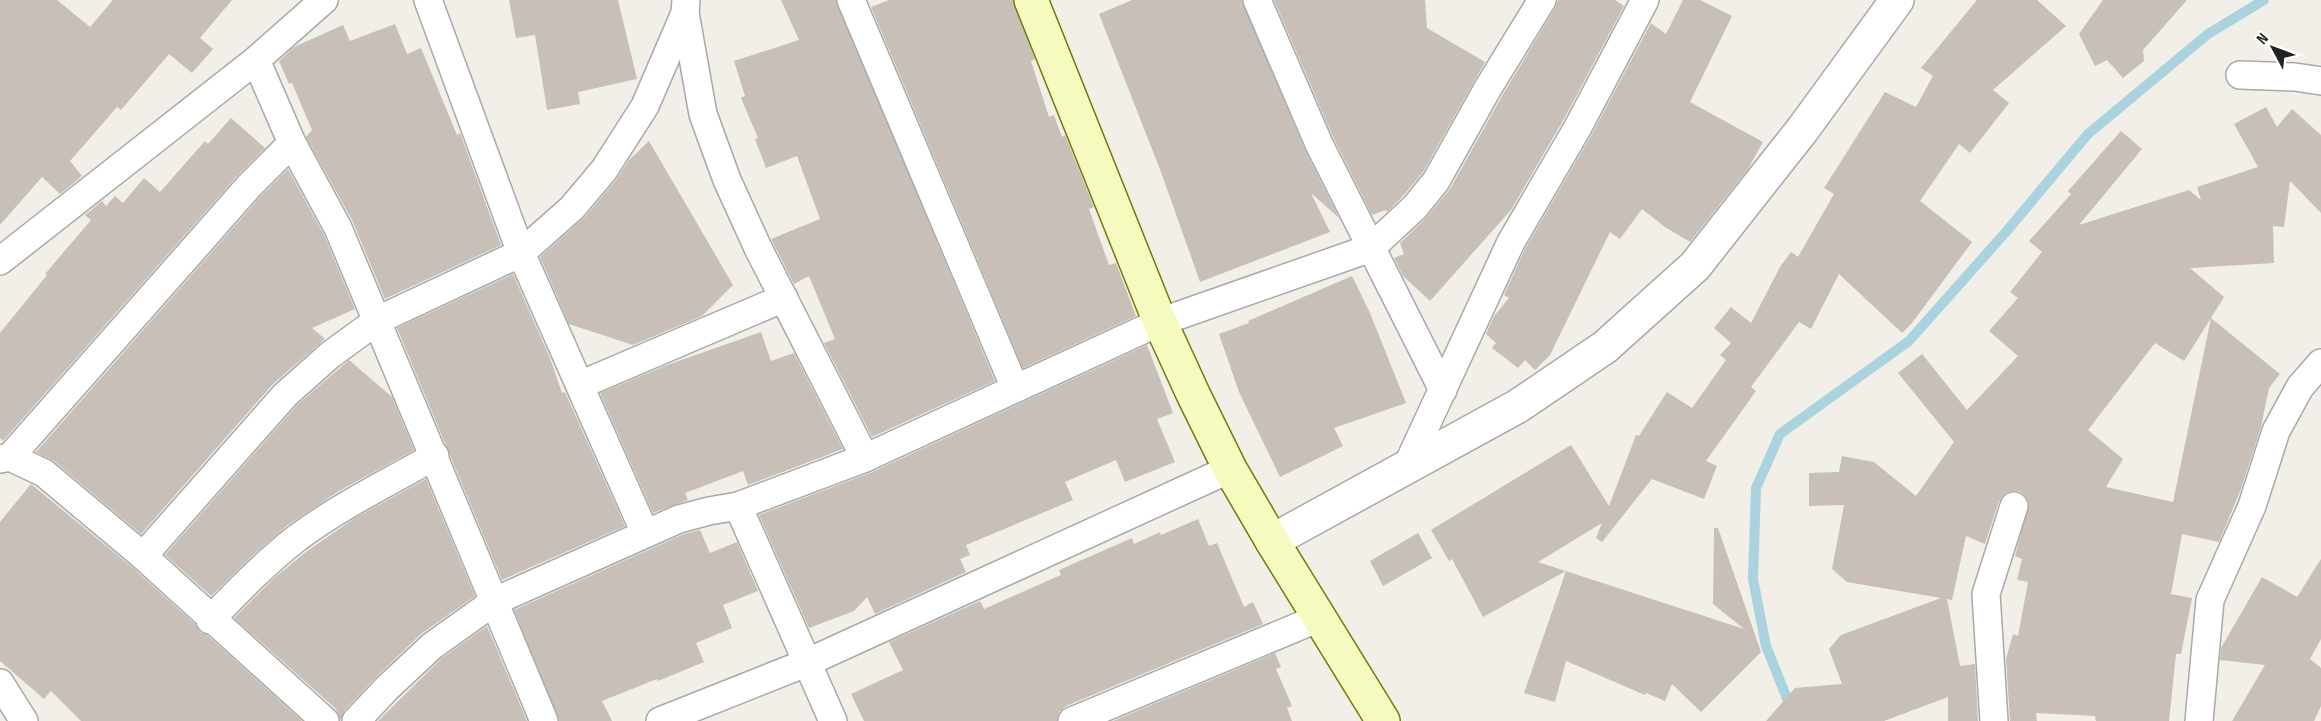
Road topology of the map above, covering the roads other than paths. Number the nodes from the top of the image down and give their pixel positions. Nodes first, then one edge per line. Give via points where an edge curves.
1 (324, 0) edge
2 (428, 0) edge
3 (851, 0) edge
4 (1031, 0) edge
5 (1257, 0) edge
6 (1542, 0) edge
7 (1645, 0) edge
8 (1897, 0) edge
9 (686, 6) edge
10 (256, 60) junction
11 (2240, 75) dead end
12 (2321, 81) edge
13 (292, 143) junction
14 (1371, 248) junction
15 (521, 253) junction
16 (0, 261) edge
17 (784, 298) junction
18 (378, 320) junction
19 (1160, 322) junction
20 (2321, 363) edge
21 (580, 386) junction
22 (1015, 388) junction
23 (1443, 390) junction
24 (435, 456) junction
25 (5, 458) edge
26 (865, 458) junction
27 (1407, 466) junction
28 (1230, 469) junction
29 (738, 506) junction
30 (2014, 506) dead end
31 (645, 533) junction
32 (1272, 541) junction
33 (143, 556) junction
34 (495, 601) junction
35 (1319, 618) junction
36 (210, 620) junction
37 (806, 663) junction
38 (0, 683) edge
39 (24, 721) edge
40 (325, 721) edge
41 (356, 721) edge
42 (544, 721) edge
43 (660, 721) edge
44 (833, 721) edge
45 (1072, 721) edge
46 (1383, 721) edge
47 (1994, 721) edge
48 (2199, 721) edge

1 - 10 street
2 - 15 street
3 - 22 street
4 - 19 main road
5 - 14 street via 1318,144
6 - 14 street via 1436,181 1415,207
7 - 23 street via 1511,242
8 - 27 street via 1803,129 1695,266 1605,347 1518,405
9 - 15 street via 645,106 604,170 572,208
9 - 17 street via 703,114 727,180
10 - 13 street
10 - 16 street
11 - 12 street
13 - 18 street via 338,228
13 - 25 street
14 - 19 street
14 - 23 street
15 - 18 street
15 - 21 street
17 - 21 street
17 - 26 street
18 - 24 street
18 - 33 street via 285,395
19 - 22 street
19 - 28 main road
20 - 48 street via 2300,387 2276,431 2252,506 2210,600
21 - 31 street
22 - 26 street
23 - 27 street
24 - 34 street
24 - 36 street via 298,538 255,572
25 - 33 street via 44,472
26 - 29 street
27 - 32 street
28 - 32 main road
28 - 37 street
29 - 31 street via 679,519
29 - 37 street
30 - 47 street via 1986,594
31 - 34 street
32 - 35 main road
33 - 36 street
34 - 41 street via 432,646
34 - 42 street
35 - 45 street
35 - 46 main road
36 - 40 street
37 - 43 street
37 - 44 street
38 - 39 street

